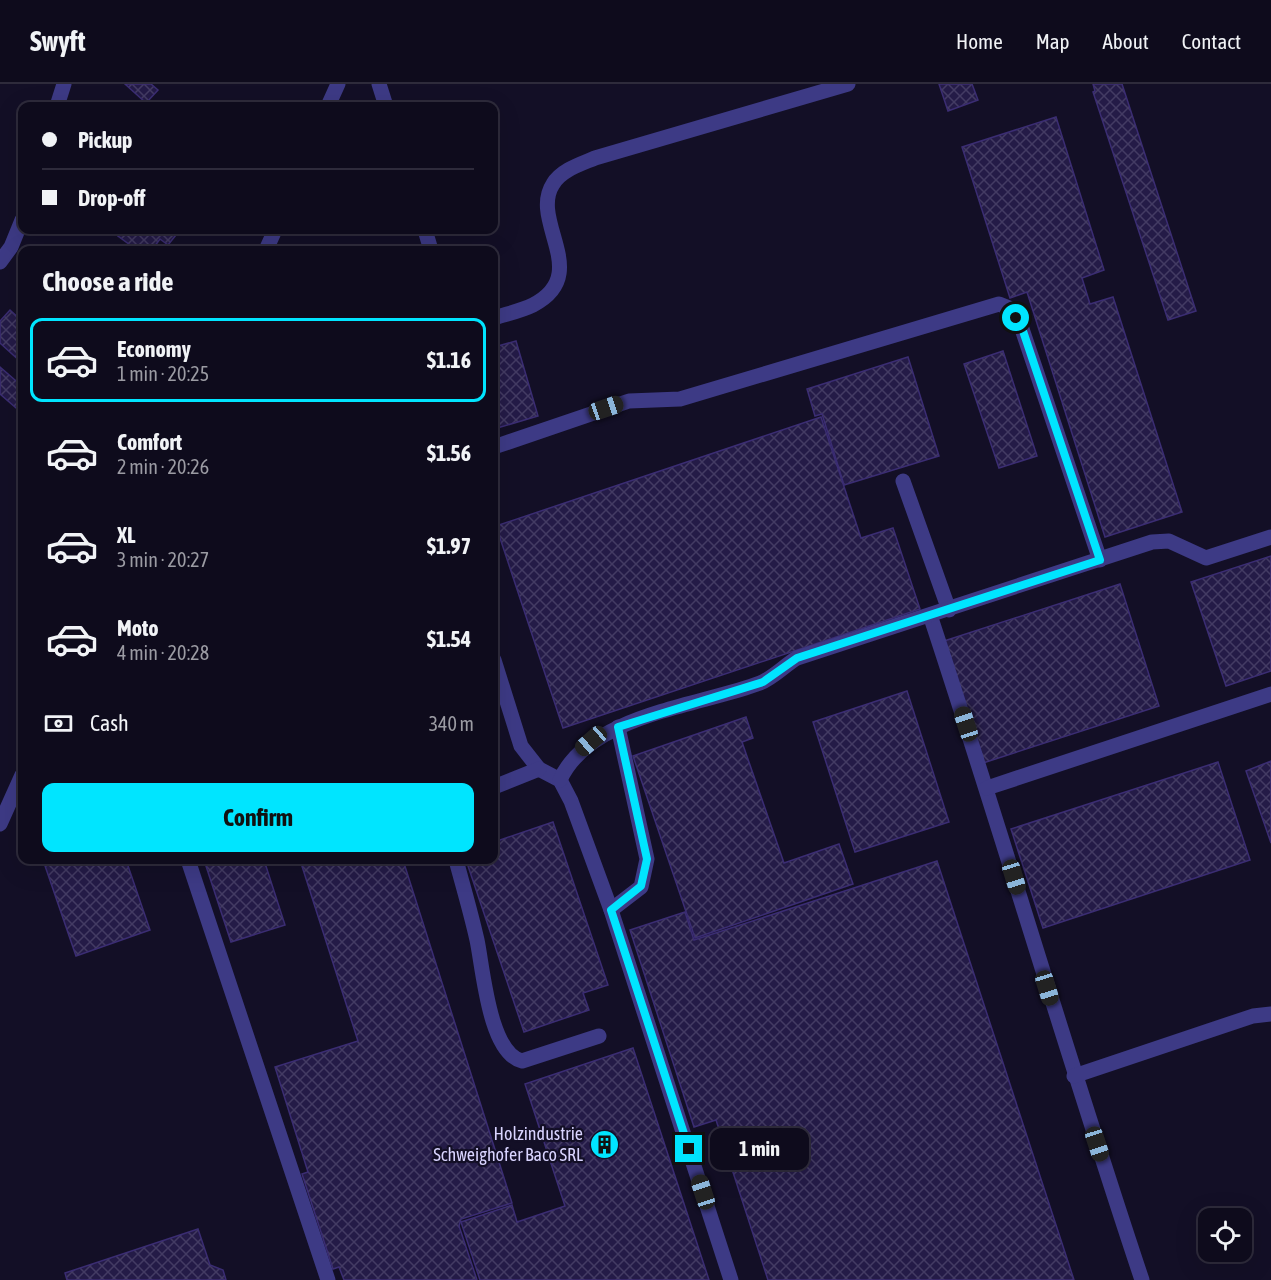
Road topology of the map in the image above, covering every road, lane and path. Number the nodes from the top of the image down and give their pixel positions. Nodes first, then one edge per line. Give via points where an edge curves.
1 (64, 84) edge
2 (338, 84) edge
3 (379, 84) edge
4 (848, 84) edge
5 (58, 102) edge
6 (330, 102) edge
7 (385, 102) edge
8 (18, 230) edge
9 (0, 262) edge
10 (498, 317) edge
11 (498, 446) edge
12 (903, 481) dead end
13 (1271, 537) edge
14 (1100, 560) junction
15 (949, 610) junction
16 (930, 615) junction
17 (498, 673) edge
18 (1271, 694) edge
19 (618, 727) junction
20 (539, 769) junction
21 (560, 780) junction
22 (18, 784) edge
23 (498, 785) edge
24 (987, 789) junction
25 (0, 824) edge
26 (189, 864) edge
27 (457, 864) edge
28 (611, 910) junction
29 (1271, 1014) edge
30 (599, 1036) dead end
31 (1074, 1076) junction
32 (328, 1280) edge
33 (732, 1280) edge
34 (1142, 1280) edge

1 - 5 street
2 - 6 street
3 - 7 street
4 - 10 street via 595,158 568,170 554,183 546,201 560,257 554,287 534,304
8 - 9 street
11 - 14 street via 629,401 680,399 999,304 1009,308 1022,328
12 - 15 street
13 - 14 street via 1206,558 1169,541 1152,542
14 - 15 street
15 - 16 street
16 - 19 street via 797,658 763,682
16 - 24 street
17 - 20 street via 521,746
18 - 24 street
19 - 21 street via 591,741 575,755
19 - 28 street via 647,859 641,886
20 - 21 street
20 - 23 street
21 - 28 street
22 - 25 street
24 - 31 street
26 - 32 street
27 - 30 street via 477,941 487,1003 509,1053 522,1061
28 - 33 street
29 - 31 street via 1253,1016
31 - 34 street

